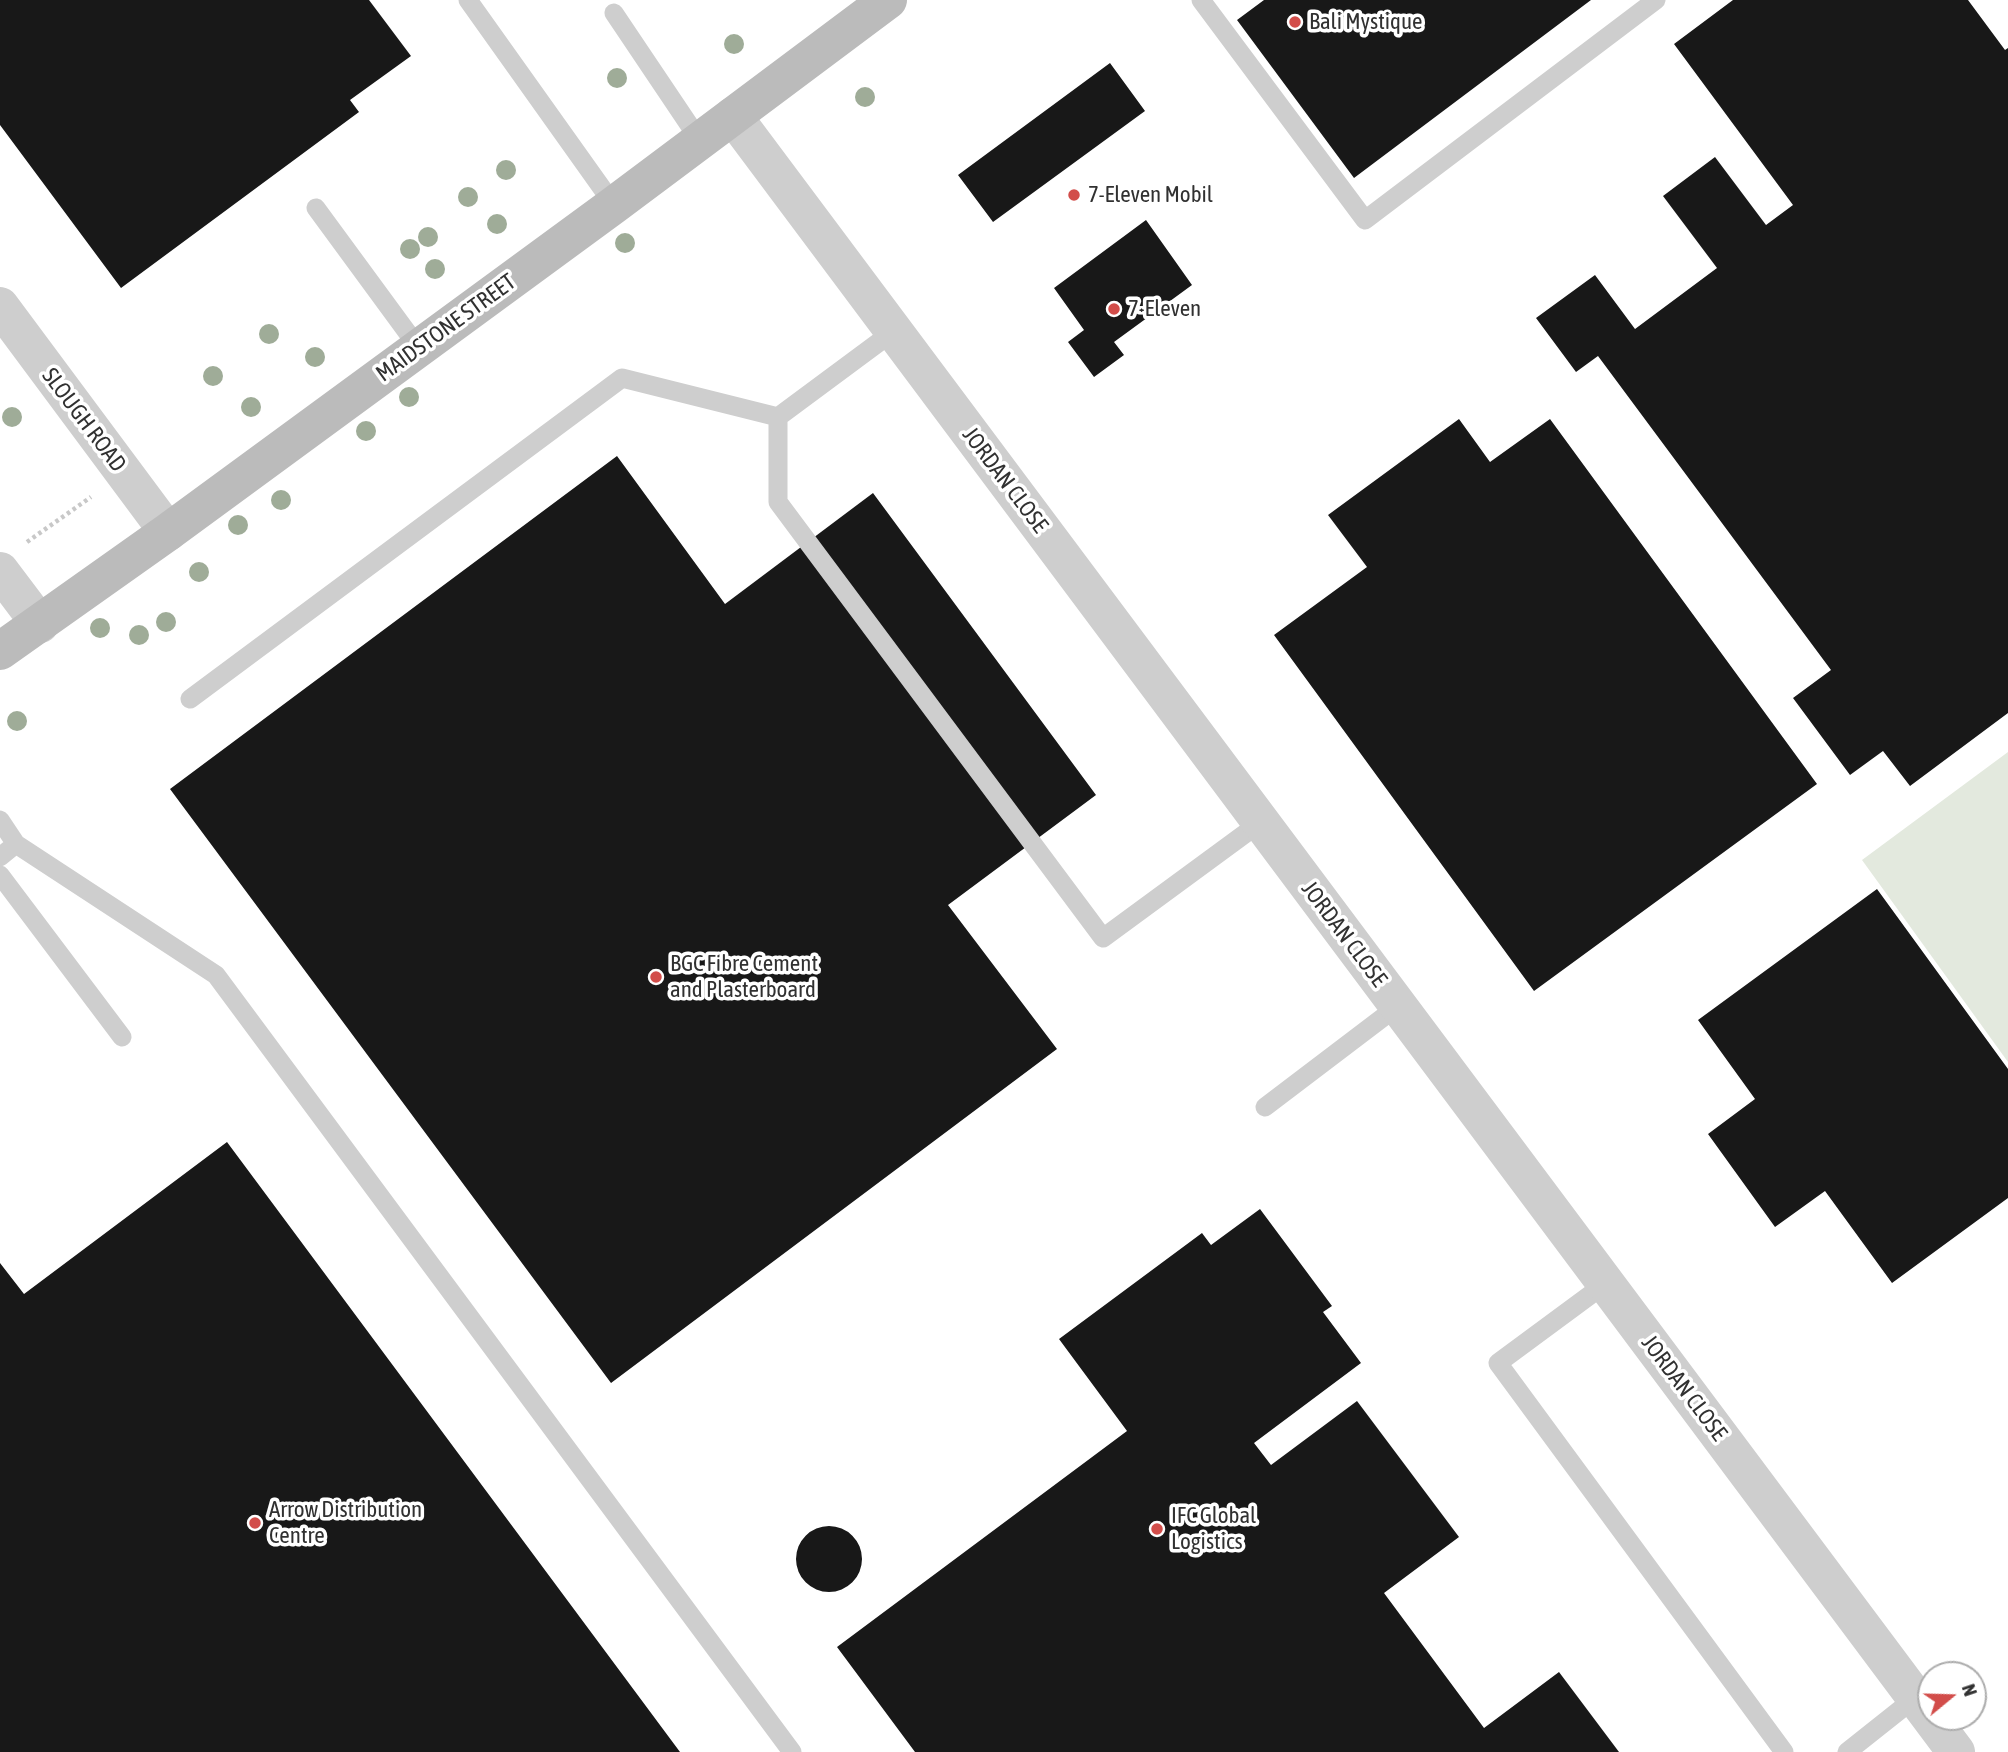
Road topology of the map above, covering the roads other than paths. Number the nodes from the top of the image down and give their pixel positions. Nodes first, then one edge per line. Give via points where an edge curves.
1 (468, 0) edge
2 (888, 0) edge
3 (1201, 0) edge
4 (1656, 0) edge
5 (614, 13) dead end
6 (733, 116) junction
7 (700, 141) junction
8 (614, 205) junction
9 (316, 208) dead end
10 (0, 306) edge
11 (894, 331) junction
12 (418, 347) junction
13 (778, 417) junction
14 (168, 532) junction
15 (11, 558) edge
16 (40, 624) junction
17 (0, 651) edge
18 (190, 699) dead end
19 (0, 820) edge
20 (1261, 822) junction
21 (16, 844) junction
22 (0, 857) edge
23 (0, 875) edge
24 (1398, 1006) junction
25 (122, 1037) dead end
26 (1265, 1107) dead end
27 (1605, 1284) junction
28 (1915, 1698) junction
29 (792, 1752) edge
30 (1784, 1752) edge
31 (1847, 1752) edge
32 (1956, 1752) edge

1 - 8 lane
2 - 6 main road, MAIDSTONE STREET
3 - 4 lane via 1365,220
5 - 7 lane
6 - 7 main road, MAIDSTONE STREET
6 - 11 street, JORDAN CLOSE
7 - 8 main road, MAIDSTONE STREET
8 - 12 main road, MAIDSTONE STREET
9 - 12 lane
10 - 14 street, SLOUGH ROAD
11 - 13 lane
11 - 20 street, JORDAN CLOSE
12 - 14 main road, MAIDSTONE STREET
13 - 18 lane via 622,378
13 - 20 lane via 778,502 1103,938
14 - 16 main road, MAIDSTONE STREET
15 - 16 street
16 - 17 main road, MAIDSTONE STREET
19 - 21 lane
20 - 24 street, JORDAN CLOSE
21 - 22 lane
21 - 29 lane via 216,975
23 - 25 lane
24 - 26 lane
24 - 27 street, JORDAN CLOSE
27 - 28 street, JORDAN CLOSE
27 - 30 lane via 1498,1363
28 - 31 lane
28 - 32 street, JORDAN CLOSE

